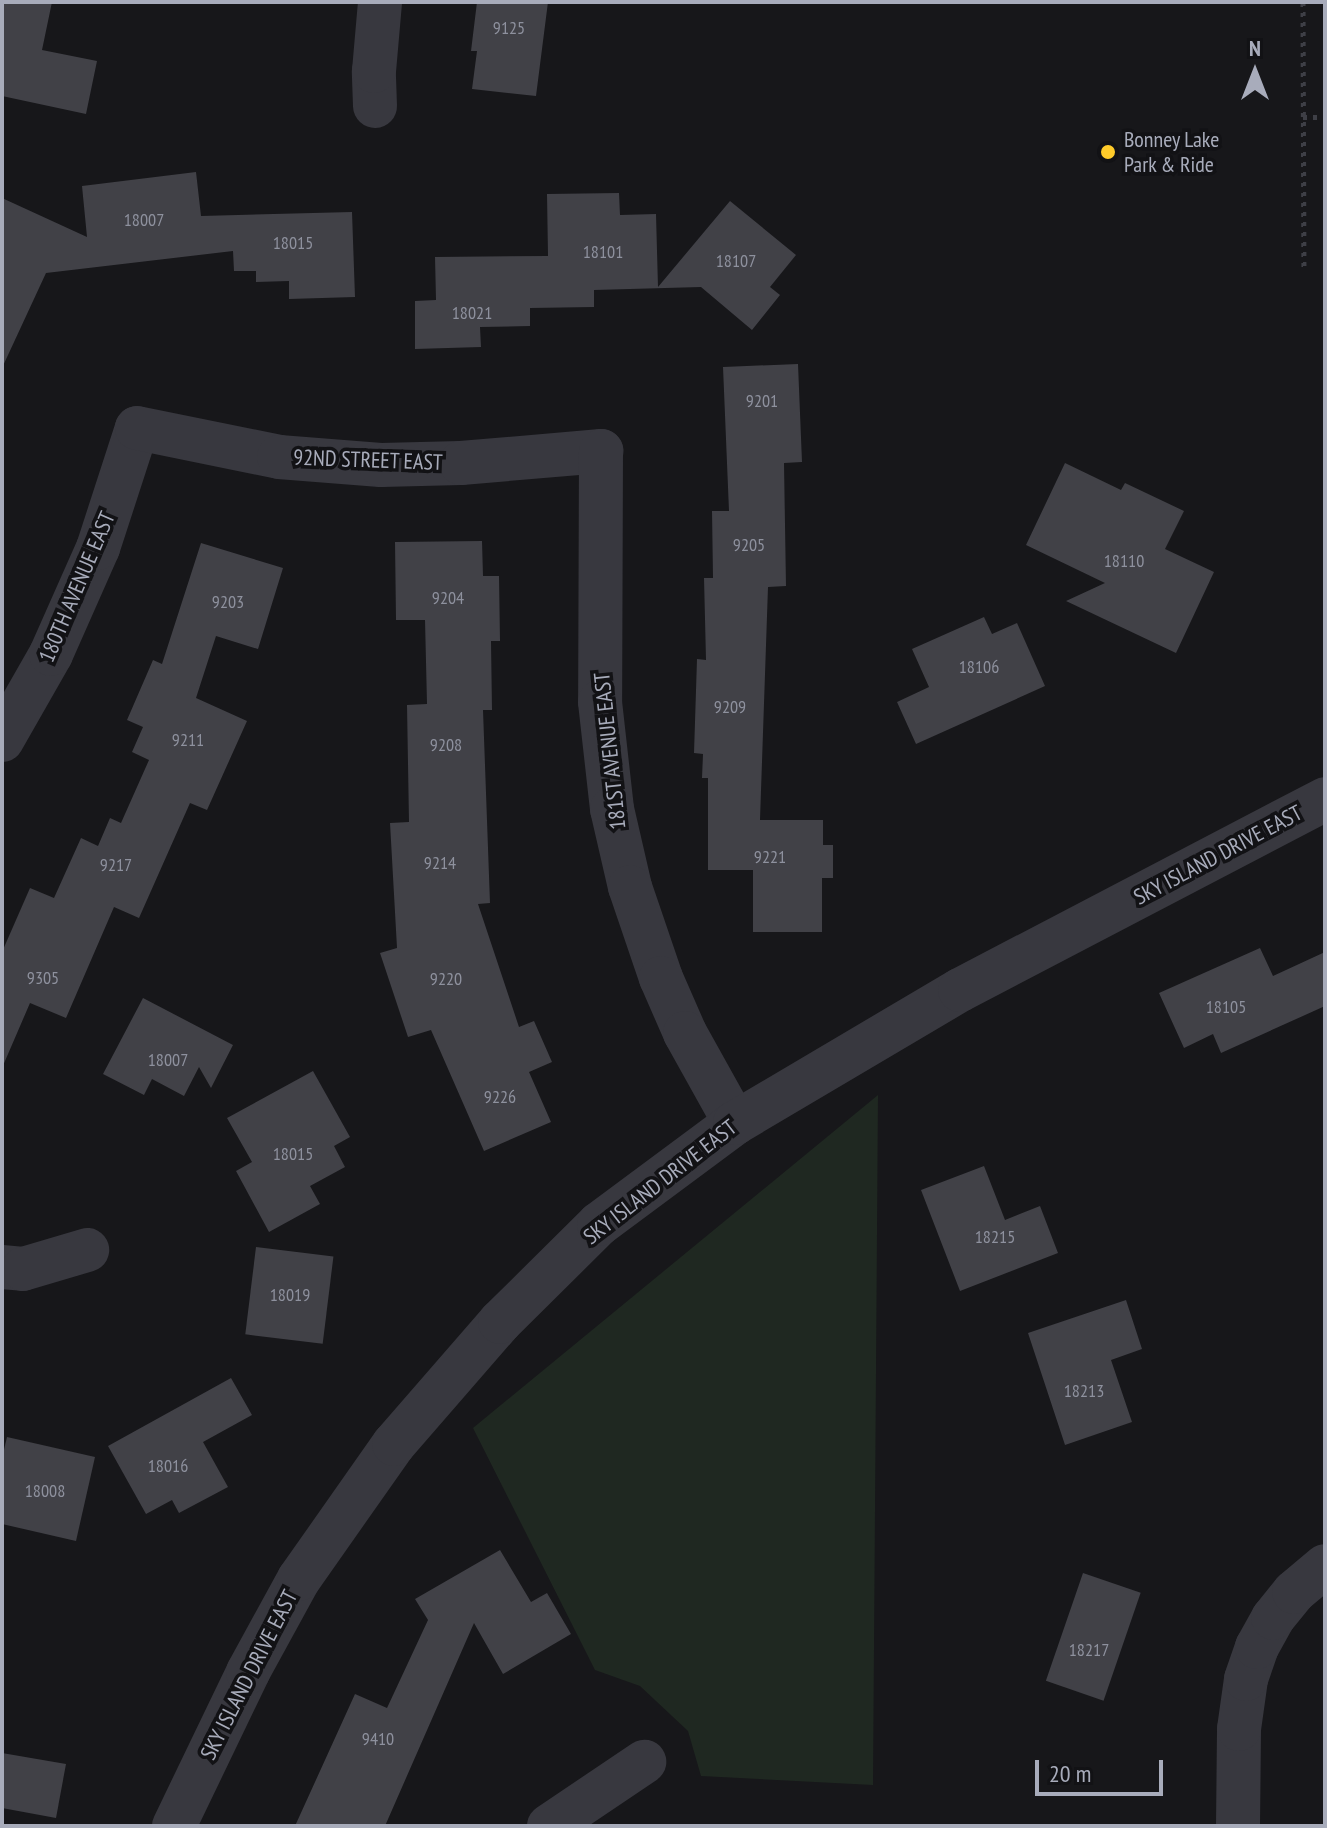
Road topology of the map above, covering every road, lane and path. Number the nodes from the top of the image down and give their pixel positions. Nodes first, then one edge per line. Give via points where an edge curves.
1 (380, 2) edge
2 (1303, 2) edge
3 (375, 106) dead end
4 (1303, 117) junction
5 (1325, 117) edge
6 (1304, 267) dead end
7 (137, 428) joint
8 (601, 451) joint
9 (2, 740) edge
10 (1325, 799) edge
11 (735, 1123) junction
12 (87, 1250) dead end
13 (2, 1267) edge
14 (1325, 1566) edge
15 (644, 1762) dead end
16 (174, 1826) edge
17 (549, 1826) edge
18 (1238, 1826) edge

1 - 3 street
2 - 4 path
4 - 5 path
4 - 6 path
7 - 8 street, 92ND STREET EAST via 279,457 381,465
7 - 9 street, 180TH AVENUE EAST via 98,548 51,654
8 - 11 street, 181ST AVENUE EAST via 600,702 612,809 630,887 661,978
10 - 11 street, SKY ISLAND DRIVE EAST via 960,990
11 - 16 street, SKY ISLAND DRIVE EAST via 599,1224 500,1322 394,1444 299,1579
12 - 13 street via 23,1269
14 - 18 street via 1273,1618 1246,1679 1239,1729
15 - 17 street

